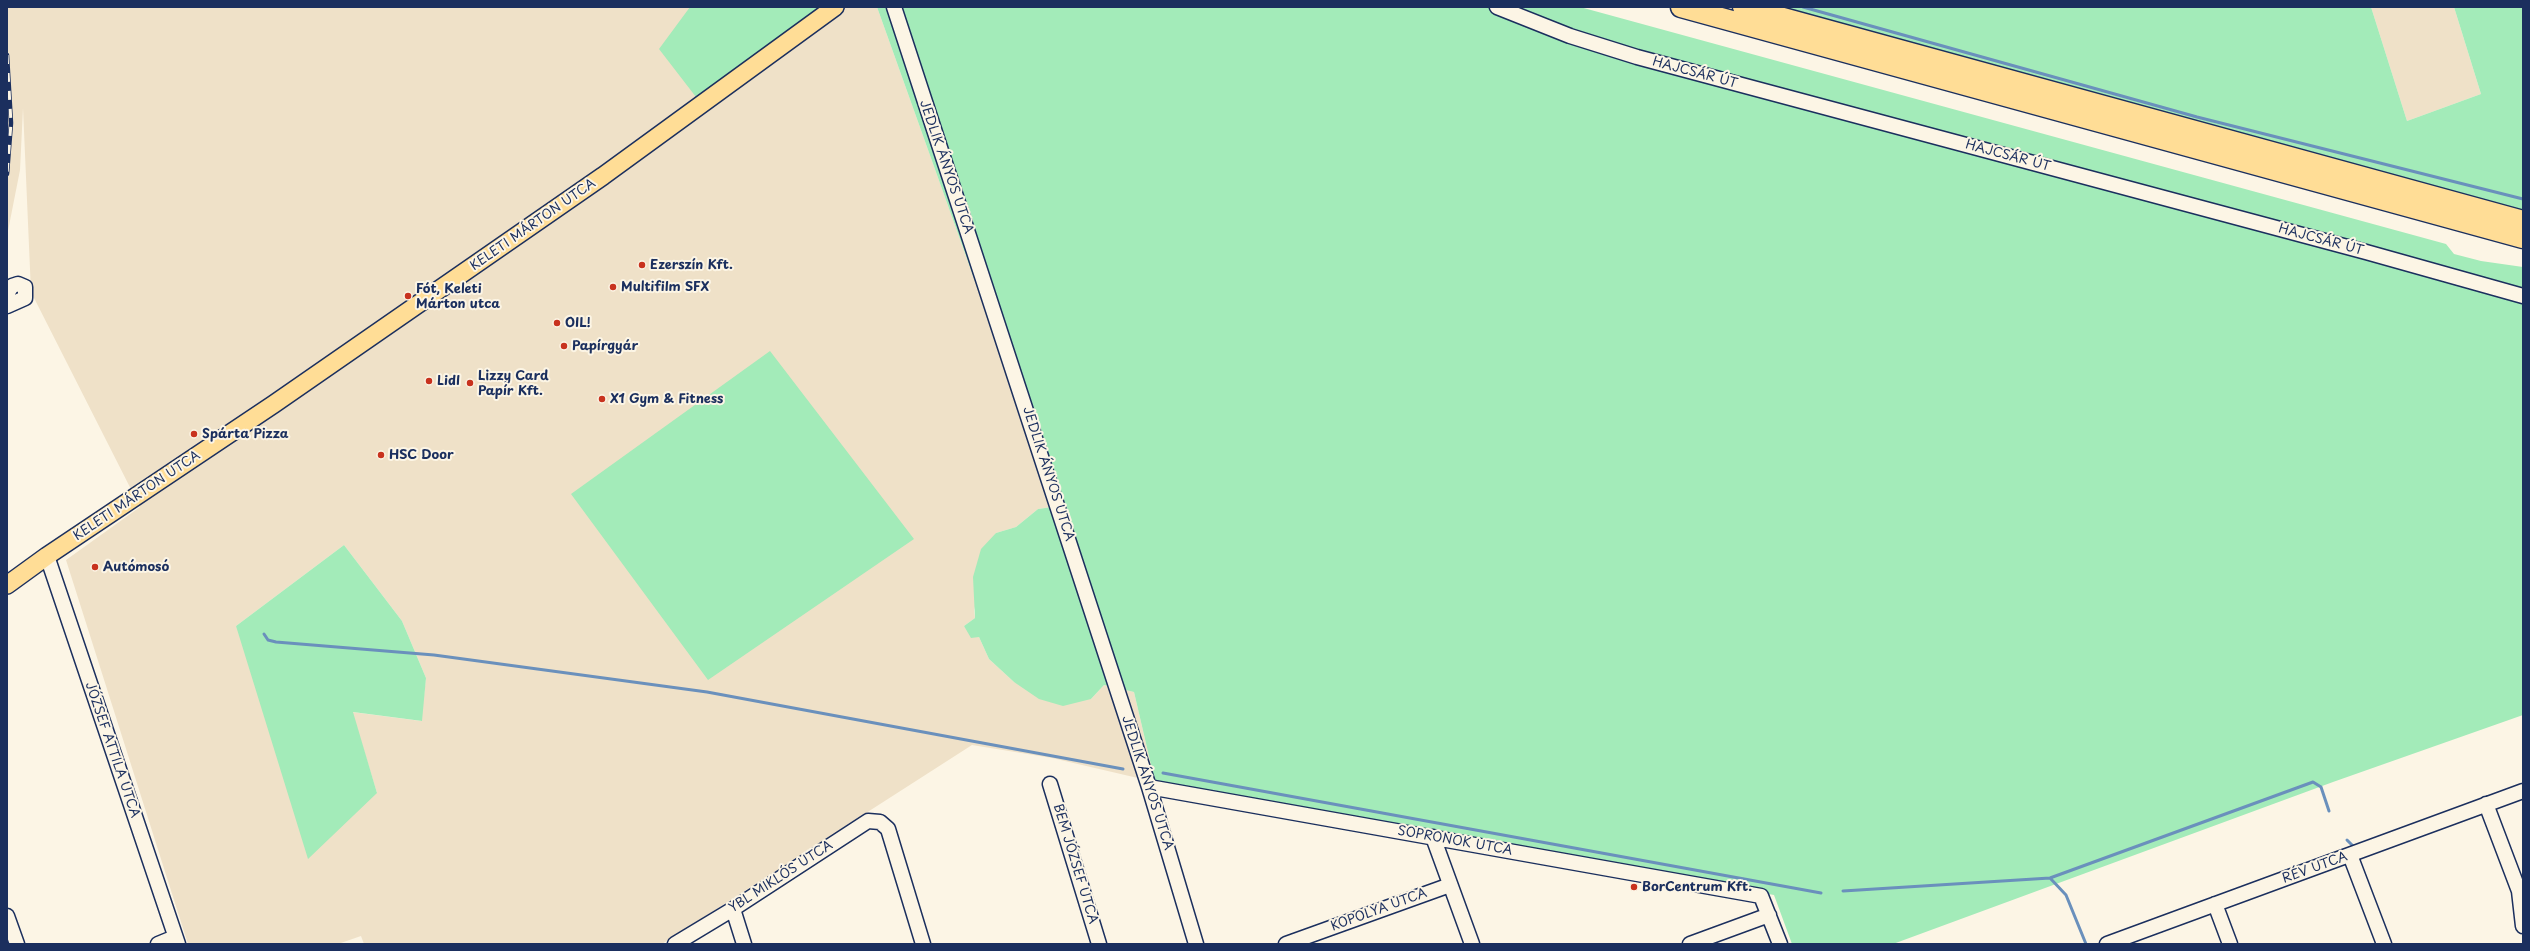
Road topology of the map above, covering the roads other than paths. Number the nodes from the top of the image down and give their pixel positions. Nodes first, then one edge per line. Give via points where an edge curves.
1 (835, 7) edge
2 (894, 7) edge
3 (1497, 7) edge
4 (1681, 7) edge
5 (1743, 7) edge
6 (1752, 7) edge
7 (1774, 16) junction
8 (2523, 221) edge
9 (2523, 238) edge
10 (7, 294) edge
11 (2523, 296) edge
12 (7, 306) edge
13 (47, 556) junction
14 (7, 585) edge
15 (1050, 784) dead end
16 (1149, 787) junction
17 (2523, 791) edge
18 (2486, 804) junction
19 (1433, 837) junction
20 (2350, 855) junction
21 (1450, 885) junction
22 (2215, 904) junction
23 (733, 909) junction
24 (1769, 915) junction
25 (7, 916) edge
26 (2523, 926) edge
27 (176, 941) edge
28 (17, 944) edge
29 (158, 944) edge
30 (675, 944) edge
31 (744, 944) edge
32 (923, 944) edge
33 (1098, 944) edge
34 (1196, 944) edge
35 (1286, 944) edge
36 (1472, 944) edge
37 (1690, 944) edge
38 (1780, 944) edge
39 (2107, 944) edge
40 (2230, 944) edge
41 (2384, 944) edge

1 - 13 main road, KELETI MÁRTON UTCA via 597,181 274,404
2 - 16 street, JEDLIK ÁNYOS UTCA
3 - 11 street, HAJCSÁR ÚT via 1570,36 1637,57
4 - 9 highway
5 - 7 highway
6 - 7 highway
7 - 8 highway
10 - 12 street via 12,286 18,284 25,287 25,298
13 - 14 main road, KELETI MÁRTON UTCA
13 - 27 street, JÓZSEF ATTILA UTCA
15 - 33 street, BEM JÓZSEF UTCA
16 - 19 street, SOPRONOK UTCA
16 - 34 street, JEDLIK ÁNYOS UTCA
17 - 18 street, RÉV UTCA
18 - 20 street, RÉV UTCA
18 - 26 street via 2519,891
19 - 21 street
19 - 24 street, SOPRONOK UTCA via 1761,896
20 - 22 street, RÉV UTCA
20 - 41 street
21 - 35 street, KOPOLYA UTCA
21 - 36 street
22 - 39 street, RÉV UTCA
22 - 40 street
23 - 30 street, YBL MIKLÓS UTCA
23 - 31 street
23 - 32 street, YBL MIKLÓS UTCA via 868,821 880,822 888,829
24 - 37 street
24 - 38 street
25 - 28 street
27 - 29 street

